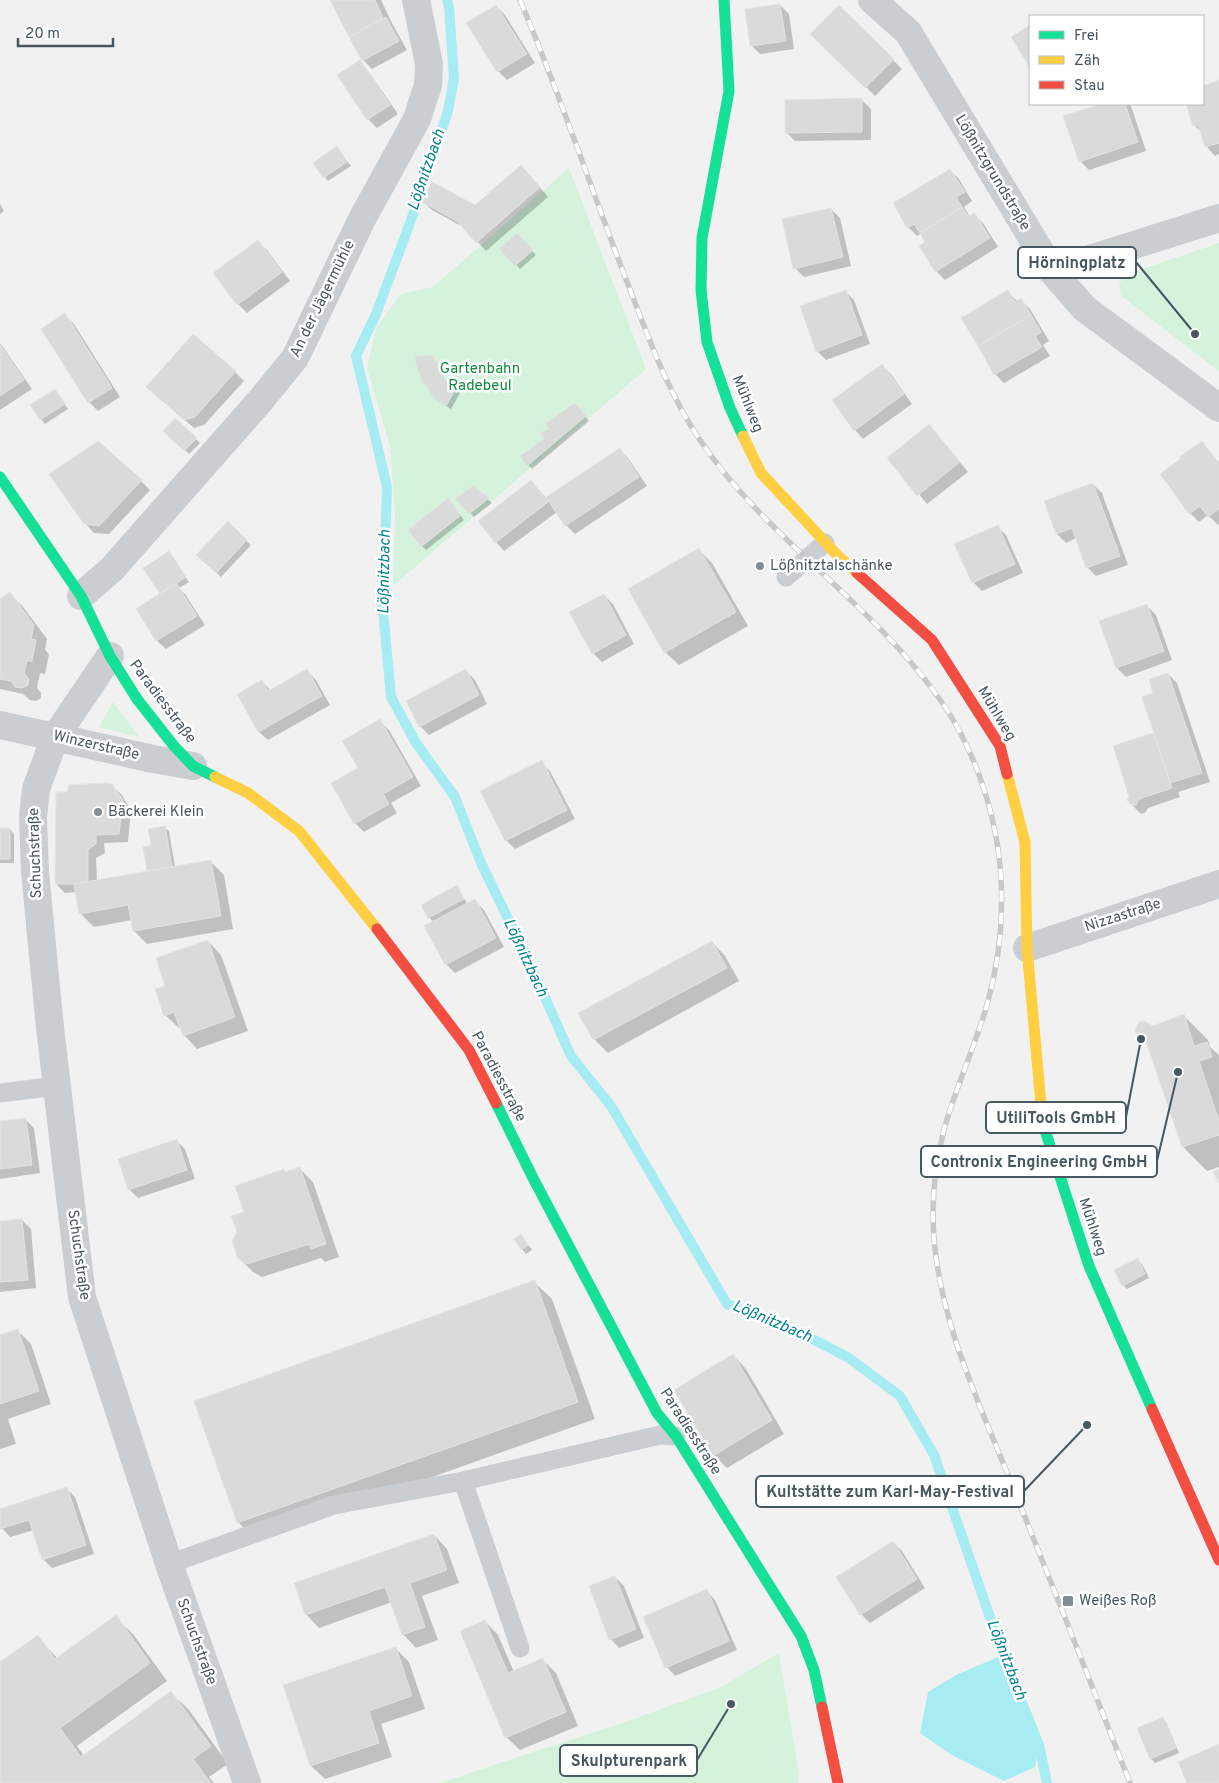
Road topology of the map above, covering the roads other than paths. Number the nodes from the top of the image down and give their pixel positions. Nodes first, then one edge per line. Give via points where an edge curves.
1 (416, 0) edge
2 (724, 0) edge
3 (872, 0) edge
4 (1219, 218) edge
5 (1052, 271) junction
6 (1219, 408) edge
7 (0, 477) edge
8 (825, 543) junction
9 (786, 577) dead end
10 (81, 596) junction
11 (110, 656) junction
12 (0, 724) edge
13 (55, 736) junction
14 (193, 766) junction
15 (1219, 884) edge
16 (1027, 948) junction
17 (57, 1086) junction
18 (0, 1092) edge
19 (676, 1436) junction
20 (463, 1481) junction
21 (1219, 1560) edge
22 (168, 1564) junction
23 (520, 1648) dead end
24 (247, 1783) edge
25 (838, 1783) edge

1 - 10 street, An der Jägermühle via 430,64 428,86 417,119 362,219 295,358 112,569
2 - 8 street, Mühlweg via 729,91 702,238 701,290 707,342 730,408 761,473
3 - 5 street, Lößnitzgrundstraße via 908,32
4 - 5 street
5 - 6 street, Lößnitzgrundstraße via 1084,308
7 - 10 street, Paradiesstraße
8 - 9 lane
8 - 16 street, Mühlweg via 932,640 1000,746 1025,842
10 - 11 street, Paradiesstraße
11 - 13 street
11 - 14 street, Paradiesstraße via 137,699
12 - 13 street, Winzerstraße
13 - 14 street, Winzerstraße
13 - 17 street, Schuchstraße via 36,790 33,817 39,932
14 - 19 street, Paradiesstraße via 248,793 299,831 469,1050 657,1413
15 - 16 street, Nizzastraße
16 - 21 street, Mühlweg via 1042,1120 1089,1266
17 - 18 lane
17 - 22 street, Schuchstraße via 82,1297
19 - 20 lane via 660,1435
19 - 25 street, Paradiesstraße via 801,1636 814,1670
20 - 22 lane via 334,1505
20 - 23 lane
22 - 24 street, Schuchstraße

